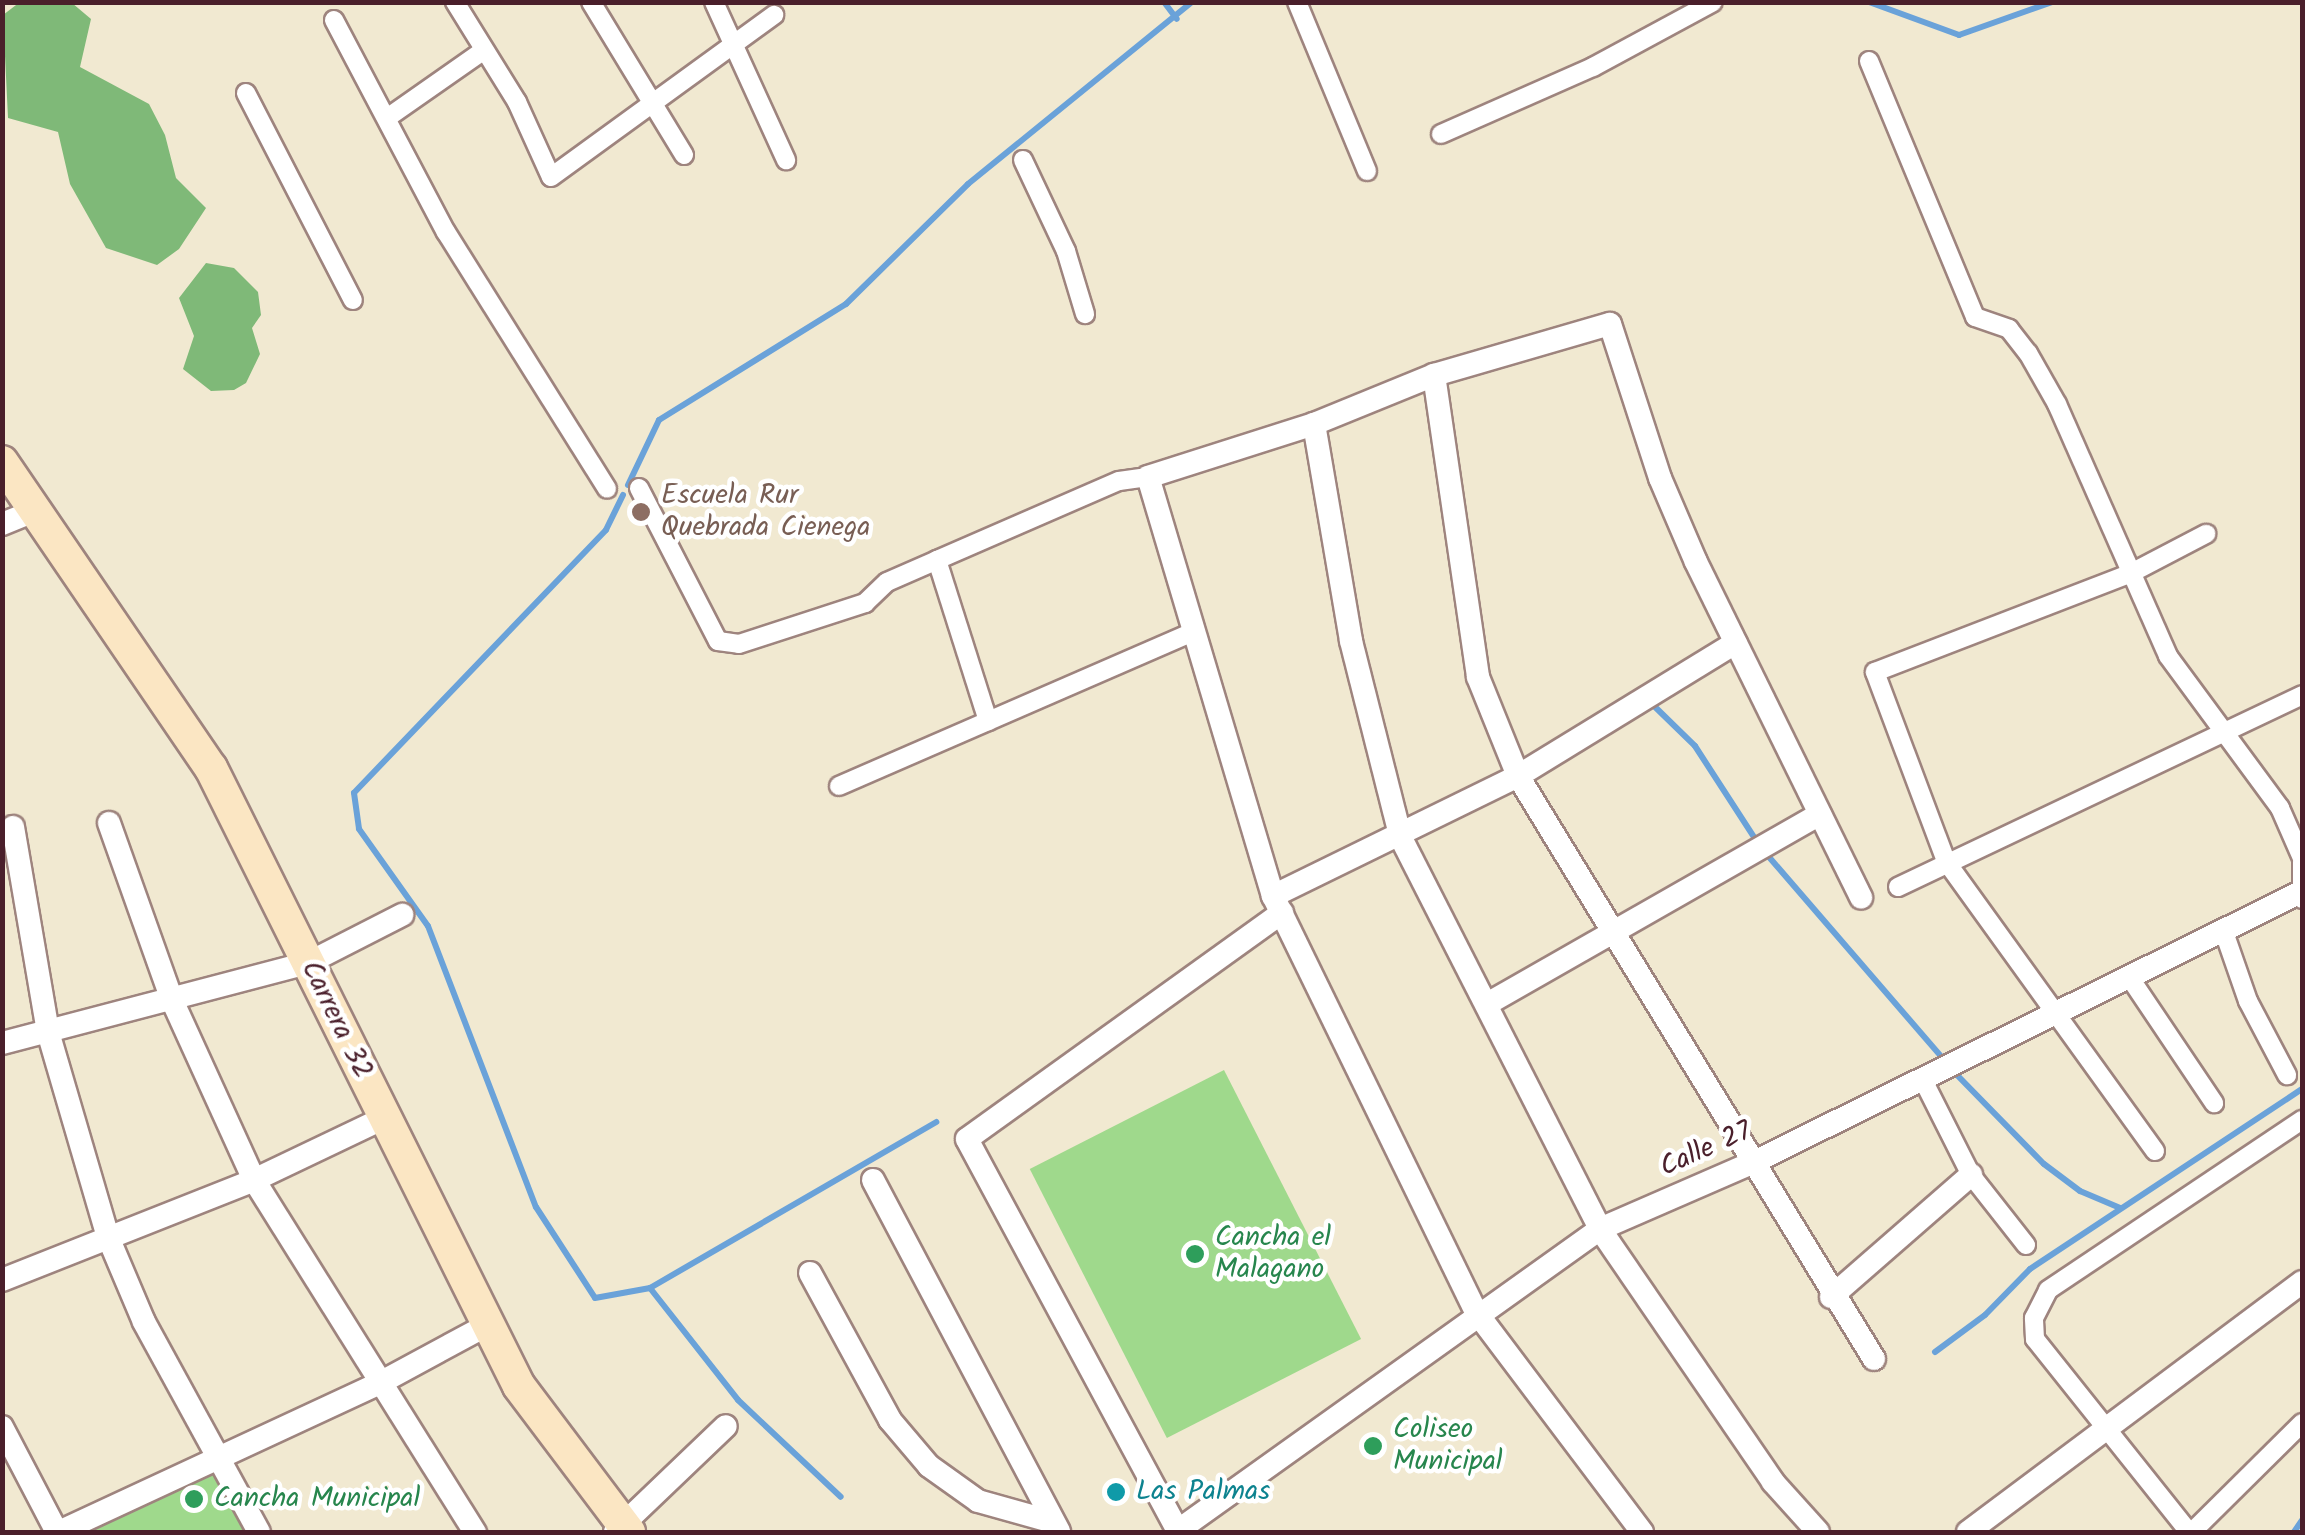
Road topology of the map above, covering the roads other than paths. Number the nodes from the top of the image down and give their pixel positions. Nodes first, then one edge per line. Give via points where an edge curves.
1 (455, 2) edge
2 (590, 2) edge
3 (714, 2) edge
4 (1298, 2) edge
5 (1713, 2) edge
6 (774, 15) dead end
7 (334, 20) dead end
8 (736, 45) junction
9 (484, 50) junction
10 (1869, 61) dead end
11 (246, 93) dead end
12 (652, 102) junction
13 (387, 118) junction
14 (1441, 134) dead end
15 (684, 155) dead end
16 (786, 160) dead end
17 (1023, 160) dead end
18 (1367, 171) dead end
19 (353, 300) dead end
20 (1085, 314) dead end
21 (1434, 375) junction
22 (1314, 424) junction
23 (2, 462) edge
24 (1148, 478) junction
25 (639, 488) dead end
26 (607, 489) dead end
27 (35, 510) junction
28 (2, 524) edge
29 (2206, 534) dead end
30 (937, 560) junction
31 (2131, 573) junction
32 (1194, 632) junction
33 (1735, 642) junction
34 (2302, 695) edge
35 (988, 721) junction
36 (2227, 736) junction
37 (1518, 776) junction
38 (839, 786) dead end
39 (1820, 814) junction
40 (109, 822) dead end
41 (12, 827) dead end
42 (1401, 838) junction
43 (2302, 860) edge
44 (1946, 861) junction
45 (1898, 888) dead end
46 (2301, 895) edge
47 (1861, 898) dead end
48 (1278, 905) junction
49 (402, 915) dead end
50 (2224, 932) junction
51 (1613, 936) junction
52 (308, 962) junction
53 (2130, 978) junction
54 (172, 1000) junction
55 (1487, 1004) junction
56 (2053, 1016) junction
57 (48, 1032) junction
58 (2, 1043) edge
59 (2287, 1075) dead end
60 (1924, 1080) junction
61 (2214, 1103) dead end
62 (384, 1118) junction
63 (2302, 1120) edge
64 (2155, 1152) dead end
65 (1752, 1163) junction
66 (1971, 1175) junction
67 (254, 1180) junction
68 (872, 1180) dead end
69 (1600, 1230) junction
70 (108, 1236) junction
71 (2026, 1244) dead end
72 (810, 1273) dead end
73 (2, 1280) edge
74 (2302, 1282) edge
75 (1831, 1297) junction
76 (1476, 1312) junction
77 (488, 1324) junction
78 (1874, 1359) dead end
79 (378, 1384) junction
80 (2302, 1423) edge
81 (726, 1426) dead end
82 (2, 1427) edge
83 (218, 1458) junction
84 (1056, 1527) edge
85 (622, 1531) edge
86 (58, 1532) edge
87 (258, 1532) edge
88 (475, 1532) edge
89 (1177, 1532) edge
90 (1642, 1532) edge
91 (1818, 1532) edge
92 (1968, 1532) edge
93 (2191, 1532) edge

1 - 9 street
2 - 12 street
3 - 8 street
4 - 18 street
5 - 14 street via 1593,66
6 - 8 street
7 - 13 street
8 - 12 street
8 - 16 street
9 - 12 street via 551,177
9 - 13 street
10 - 31 street via 1975,317 2008,329 2028,353
11 - 19 street
12 - 15 street
13 - 26 street via 446,232
17 - 20 street via 1066,252
21 - 22 street
21 - 33 street via 1610,324 1660,478
21 - 37 street via 1478,677
22 - 24 street
22 - 42 street via 1350,641
23 - 27 main road, Carrera 32
24 - 30 street via 1119,481
24 - 32 street
25 - 30 street via 718,642 768,638 866,603 887,582
27 - 28 street
27 - 52 main road, Carrera 32 via 210,768
29 - 31 street
30 - 35 street
31 - 36 street via 2168,656
31 - 44 street via 1875,672
32 - 35 street
32 - 48 street
33 - 37 street
33 - 39 street
34 - 36 street
35 - 38 street
36 - 43 street via 2280,808
36 - 44 street
37 - 42 street
37 - 51 street
39 - 47 street
39 - 51 street
40 - 54 street
41 - 57 street
42 - 48 street
42 - 55 street
43 - 46 street
44 - 45 street
44 - 56 street
46 - 50 street, Calle 27
48 - 76 street
48 - 89 street via 967,1139
49 - 52 street
50 - 53 street, Calle 27
50 - 59 street via 2248,1002
51 - 55 street
51 - 65 street
52 - 54 street
52 - 62 main road, Carrera 32
53 - 56 street, Calle 27
53 - 61 street
54 - 57 street
54 - 67 street
55 - 69 street
56 - 60 street, Calle 27
56 - 64 street
57 - 58 street
57 - 70 street
60 - 65 street, Calle 27
60 - 66 street
62 - 67 street
62 - 77 main road, Carrera 32
63 - 93 street via 2048,1290 2034,1318 2034,1339
65 - 69 street, Calle 27
65 - 75 street
66 - 71 street
66 - 75 street
67 - 70 street
67 - 79 street
68 - 84 street
69 - 76 street, Calle 27
69 - 91 street via 1774,1482
70 - 73 street
70 - 83 street via 144,1322
72 - 84 street via 890,1420 929,1466 978,1502
74 - 92 street
75 - 78 street
76 - 89 street, Calle 27
76 - 90 street
77 - 79 street
77 - 85 main road, Carrera 32 via 519,1386
79 - 83 street
79 - 88 street
80 - 93 street
81 - 85 street
82 - 86 street
83 - 86 street
83 - 87 street

